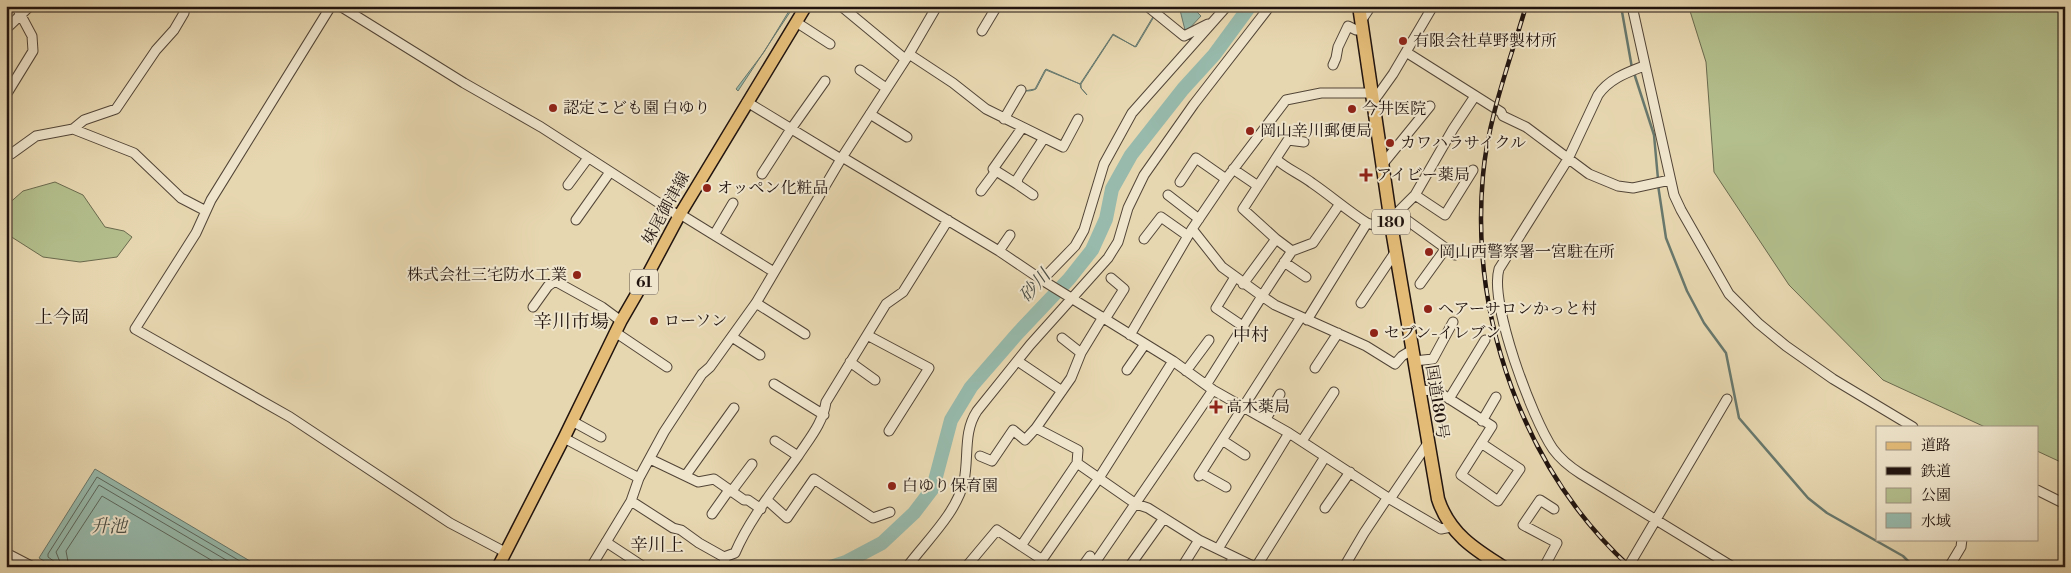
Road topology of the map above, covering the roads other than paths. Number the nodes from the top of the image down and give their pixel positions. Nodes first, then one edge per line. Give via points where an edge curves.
1 (16, 6) edge
2 (30, 6) edge
3 (186, 6) edge
4 (331, 6) edge
5 (340, 6) edge
6 (806, 6) edge
7 (841, 6) edge
8 (937, 6) edge
9 (997, 6) edge
10 (1147, 6) edge
11 (1227, 6) edge
12 (1270, 6) edge
13 (1359, 6) edge
14 (1371, 6) edge
15 (1433, 6) edge
16 (1632, 6) edge
17 (22, 16) junction
18 (796, 22) junction
19 (1214, 22) junction
20 (1361, 25) junction
21 (6, 29) edge
22 (982, 31) dead end
23 (830, 44) dead end
24 (1406, 52) junction
25 (907, 56) junction
26 (1333, 65) dead end
27 (1644, 66) junction
28 (860, 70) dead end
29 (825, 81) dead end
30 (886, 88) junction
31 (1021, 90) dead end
32 (6, 95) edge
33 (1475, 96) junction
34 (1372, 97) junction
35 (747, 102) junction
36 (1430, 106) dead end
37 (870, 114) junction
38 (1004, 119) junction
39 (1078, 120) dead end
40 (1022, 128) junction
41 (73, 129) junction
42 (791, 129) junction
43 (907, 137) dead end
44 (1044, 138) junction
45 (1304, 142) dead end
46 (8, 155) edge
47 (588, 158) junction
48 (842, 158) junction
49 (1276, 159) junction
50 (1568, 159) junction
51 (1382, 165) junction
52 (1233, 169) junction
53 (1472, 170) dead end
54 (996, 171) junction
55 (610, 172) junction
56 (762, 174) dead end
57 (1226, 179) junction
58 (1670, 180) junction
59 (1180, 182) dead end
60 (1017, 184) junction
61 (568, 185) dead end
62 (1258, 186) junction
63 (981, 191) dead end
64 (1033, 195) dead end
65 (1168, 195) dead end
66 (1415, 195) junction
67 (732, 204) dead end
68 (1339, 204) junction
69 (206, 211) junction
70 (1393, 214) junction
71 (679, 215) junction
72 (1199, 219) junction
73 (576, 220) dead end
74 (948, 220) junction
75 (1367, 223) junction
76 (1392, 230) junction
77 (1190, 232) junction
78 (714, 235) junction
79 (1010, 235) dead end
80 (1144, 239) dead end
81 (1276, 239) junction
82 (1446, 248) junction
83 (1000, 251) junction
84 (1292, 251) junction
85 (1396, 251) junction
86 (1455, 255) dead end
87 (1284, 262) junction
88 (774, 272) junction
89 (1234, 277) junction
90 (1111, 278) dead end
91 (1306, 278) dead end
92 (1044, 281) junction
93 (1243, 284) junction
94 (1420, 284) dead end
95 (1262, 296) junction
96 (1072, 297) junction
97 (756, 303) junction
98 (1361, 303) dead end
99 (533, 307) dead end
100 (1104, 318) junction
101 (1304, 318) junction
102 (621, 321) junction
103 (1453, 322) dead end
104 (1244, 326) junction
105 (615, 332) junction
106 (1338, 333) junction
107 (804, 334) dead end
108 (867, 335) junction
109 (1130, 335) junction
110 (732, 337) junction
111 (1062, 338) dead end
112 (1209, 340) dead end
113 (1485, 340) dead end
114 (1145, 344) junction
115 (1081, 352) junction
116 (760, 355) dead end
117 (1413, 355) junction
118 (1173, 361) junction
119 (850, 362) junction
120 (1022, 364) dead end
121 (667, 367) dead end
122 (1315, 368) dead end
123 (1127, 370) dead end
124 (1186, 371) junction
125 (875, 380) dead end
126 (774, 384) dead end
127 (1209, 387) junction
128 (1062, 390) junction
129 (1419, 390) junction
130 (1334, 392) dead end
131 (1280, 394) dead end
132 (1496, 398) dead end
133 (1727, 399) dead end
134 (1449, 400) junction
135 (734, 408) dead end
136 (1243, 408) junction
137 (824, 416) junction
138 (1266, 419) junction
139 (572, 420) junction
140 (1482, 421) junction
141 (1911, 426) edge
142 (1036, 428) junction
143 (889, 432) dead end
144 (1289, 433) junction
145 (601, 437) dead end
146 (564, 438) junction
147 (1222, 440) junction
148 (775, 441) dead end
149 (1302, 442) junction
150 (1428, 443) junction
151 (1481, 443) junction
152 (1245, 455) dead end
153 (798, 456) junction
154 (980, 456) dead end
155 (1325, 457) junction
156 (650, 459) junction
157 (1078, 463) junction
158 (752, 464) dead end
159 (1350, 472) junction
160 (686, 475) junction
161 (639, 478) junction
162 (1099, 478) junction
163 (1226, 487) dead end
164 (2038, 490) edge
165 (730, 491) junction
166 (1389, 498) junction
167 (767, 500) junction
168 (631, 501) junction
169 (1136, 504) junction
170 (2065, 504) edge
171 (761, 508) junction
172 (1325, 508) dead end
173 (1554, 509) dead end
174 (890, 512) dead end
175 (712, 514) dead end
176 (1164, 518) junction
177 (1656, 520) junction
178 (1451, 527) junction
179 (1199, 540) junction
180 (1962, 540) edge
181 (606, 542) junction
182 (1021, 546) junction
183 (1218, 549) junction
184 (505, 552) junction
185 (724, 556) junction
186 (1090, 556) dead end
187 (1234, 557) junction
188 (7, 560) edge
189 (1039, 563) edge
190 (34, 567) edge
191 (498, 567) edge
192 (591, 567) edge
193 (644, 567) edge
194 (726, 567) edge
195 (907, 567) edge
196 (966, 567) edge
197 (1082, 567) edge
198 (1092, 567) edge
199 (1129, 567) edge
200 (1182, 567) edge
201 (1228, 567) edge
202 (1256, 567) edge
203 (1344, 567) edge
204 (1503, 567) edge
205 (1544, 567) edge
206 (1628, 567) edge
207 (1733, 567) edge
208 (1949, 567) edge

1 - 17 street
2 - 17 street
3 - 41 street via 174,30 156,50 116,109 84,120
4 - 69 street
5 - 47 street
6 - 18 main road, 妹尾御津線 / 61
7 - 25 street
8 - 25 street
9 - 22 street
10 - 19 street via 1184,36
11 - 19 street
12 - 96 street via 1194,104 1144,176 1128,208 1115,249
13 - 20 highway, 国道180号 / 180
14 - 20 street
15 - 24 street
16 - 27 street
17 - 21 street
17 - 32 street via 32,36 34,51
18 - 23 street
18 - 35 main road, 妹尾御津線 / 61
19 - 92 street via 1132,113 1104,164 1080,239
20 - 26 street via 1356,30 1348,26
20 - 34 highway, 国道180号 / 180
24 - 33 street
24 - 34 street via 1378,96
25 - 30 street
25 - 38 street
27 - 50 street via 1604,86
27 - 58 street
28 - 30 street
29 - 42 street
30 - 37 street
31 - 38 street
33 - 50 street via 1503,116 1526,127
33 - 66 street
34 - 51 highway, 国道180号 / 180
34 - 52 street via 1321,93 1286,100
35 - 42 street
35 - 71 main road, 妹尾御津線 / 61
36 - 51 street
37 - 43 street
37 - 48 street
38 - 40 street
39 - 44 street via 1063,147
40 - 44 street
40 - 54 street via 993,169
41 - 46 street via 36,136
41 - 69 street via 134,153 181,198
42 - 48 street
42 - 56 street
44 - 60 street
45 - 49 street via 1288,140
47 - 55 street
47 - 61 street
48 - 74 street
48 - 88 street
49 - 62 street
49 - 68 street
50 - 58 street via 1589,174 1626,188
50 - 177 street via 1499,269 1497,282 1508,342 1536,416 1562,460
51 - 70 highway, 国道180号 / 180
52 - 57 street
52 - 62 street
53 - 66 street via 1445,215
54 - 60 street
54 - 63 street
55 - 71 street
55 - 73 street
57 - 59 street via 1196,158
57 - 72 street
58 - 141 street via 1680,210 1729,294 1758,323 1809,363
60 - 64 street
62 - 81 street via 1243,209
65 - 72 street
66 - 70 street
67 - 78 street
68 - 75 street
68 - 84 street via 1313,243
69 - 184 street via 196,233 135,329 290,417 450,523
70 - 76 highway, 国道180号 / 180
70 - 82 street
71 - 78 street
71 - 102 main road, 妹尾御津線 / 61
72 - 77 street
74 - 83 street
74 - 108 street via 903,292 886,304
75 - 76 street
75 - 101 street
76 - 85 highway, 国道180号 / 180
77 - 80 street via 1161,216
77 - 89 street
77 - 109 street
78 - 88 street
79 - 83 street
81 - 84 street
81 - 93 street
82 - 86 street
82 - 94 street
83 - 92 street
84 - 87 street
85 - 98 street
85 - 117 highway, 国道180号 / 180
87 - 91 street
87 - 95 street
88 - 97 street
89 - 93 street
89 - 104 street via 1216,308
90 - 100 street via 1124,289
92 - 96 street
93 - 95 street
95 - 101 street
95 - 104 street
96 - 100 street
96 - 195 street via 972,418 960,493 950,512
97 - 107 street
97 - 110 street
99 - 102 street via 555,281
100 - 109 street
100 - 115 street
101 - 106 street
101 - 136 street
102 - 105 main road, 妹尾御津線 / 61
103 - 117 street via 1433,359
104 - 127 street
105 - 121 street
105 - 139 main road, 妹尾御津線 / 61
106 - 117 street via 1395,364 1402,356
106 - 122 street
108 - 119 street
108 - 143 street via 929,368
109 - 114 street
110 - 116 street
110 - 156 street via 702,374
111 - 115 street
112 - 124 street
113 - 134 street
114 - 118 street
114 - 123 street
115 - 128 street via 1071,378
117 - 129 highway, 国道180号 / 180
118 - 124 street
118 - 162 street
119 - 125 street
119 - 137 street via 826,402
120 - 128 street
124 - 127 street
126 - 137 street
127 - 136 street
127 - 169 street
128 - 142 street
129 - 134 street via 1437,391
129 - 150 highway, 国道180号 / 180
130 - 149 street
131 - 138 street
132 - 140 street
133 - 177 street
134 - 140 street
135 - 160 street
136 - 138 street
136 - 147 street
137 - 153 street
138 - 144 street
139 - 145 street
139 - 146 main road, 妹尾御津線 / 61
140 - 151 street via 1492,426
142 - 154 street via 1025,440 1012,430 992,461
142 - 157 street via 1078,450
144 - 149 street
144 - 183 street
146 - 161 street
146 - 184 main road, 妹尾御津線 / 61
147 - 152 street
147 - 163 street via 1200,475
148 - 153 street
149 - 155 street
150 - 166 street
150 - 178 highway, 国道180号 / 180 via 1438,499
151 - 151 street via 1460,474 1498,501 1520,469
153 - 167 street
155 - 159 street
155 - 202 street
156 - 160 street
156 - 161 street
157 - 162 street
157 - 182 street
158 - 165 street
159 - 166 street
159 - 172 street
160 - 165 street via 698,482 714,479
161 - 168 street
162 - 169 street
162 - 189 street
164 - 170 street
165 - 171 street
165 - 175 street
166 - 178 street via 1441,529
166 - 203 street
167 - 171 street
167 - 174 street via 787,518 814,479 873,518
168 - 181 street
168 - 185 street
169 - 176 street
169 - 198 street
171 - 185 street via 735,553
173 - 205 street via 1540,500 1523,525 1557,544
176 - 179 street
176 - 199 street
177 - 206 street
177 - 207 street
178 - 204 highway, 国道180号 / 180 via 1465,542
179 - 183 street
179 - 200 street
180 - 208 street
181 - 192 street
181 - 193 street
182 - 189 street
182 - 196 street via 997,530
183 - 187 street
184 - 191 main road, 妹尾御津線 / 61
185 - 194 street
186 - 197 street
187 - 201 street
187 - 202 street
188 - 190 street

